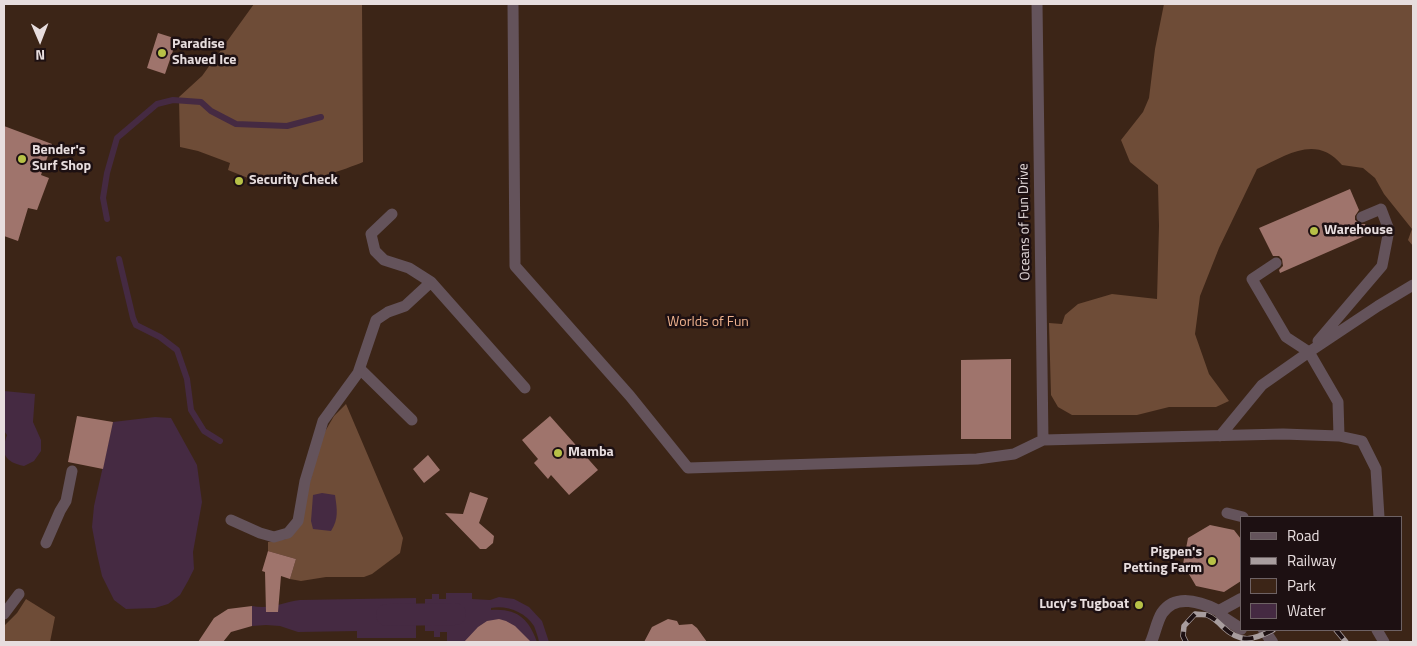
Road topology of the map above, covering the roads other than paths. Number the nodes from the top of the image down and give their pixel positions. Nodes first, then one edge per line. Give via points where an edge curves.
1 (512, 4) edge
2 (1037, 4) edge
3 (392, 214) dead end
4 (1362, 217) dead end
5 (1276, 263) dead end
6 (431, 282) junction
7 (1413, 285) edge
8 (1308, 352) junction
9 (360, 369) junction
10 (525, 388) dead end
11 (412, 420) dead end
12 (1220, 436) junction
13 (1340, 436) junction
14 (1043, 440) junction
15 (72, 472) dead end
16 (1227, 513) dead end
17 (1240, 516) edge
18 (1379, 516) edge
19 (231, 520) dead end
20 (46, 543) dead end
21 (19, 594) dead end
22 (1240, 600) edge
23 (1219, 611) junction
24 (4, 614) edge
25 (1240, 628) edge
26 (1265, 631) edge
27 (1378, 631) edge
28 (1151, 642) edge
29 (1272, 642) edge
30 (1384, 642) edge

1 - 14 lane via 515,266 630,396 688,468 977,458 1014,454
2 - 14 lane, Oceans of Fun Drive
3 - 6 lane via 371,234 375,251 384,260 409,268
4 - 8 lane via 1381,209 1389,230 1382,266
5 - 8 lane via 1252,279 1286,337
6 - 9 lane via 405,306 376,320
6 - 10 lane
7 - 8 lane
8 - 12 lane via 1262,385
8 - 13 lane via 1338,402
9 - 11 lane
9 - 19 lane via 323,421 298,521 288,533 274,536 260,533
12 - 13 lane
12 - 14 lane
13 - 18 lane via 1362,441 1376,469
15 - 20 lane via 66,501
16 - 17 lane
21 - 24 lane
22 - 23 street
23 - 25 street
23 - 28 street via 1189,600 1171,603 1162,614
26 - 29 street
27 - 30 lane

